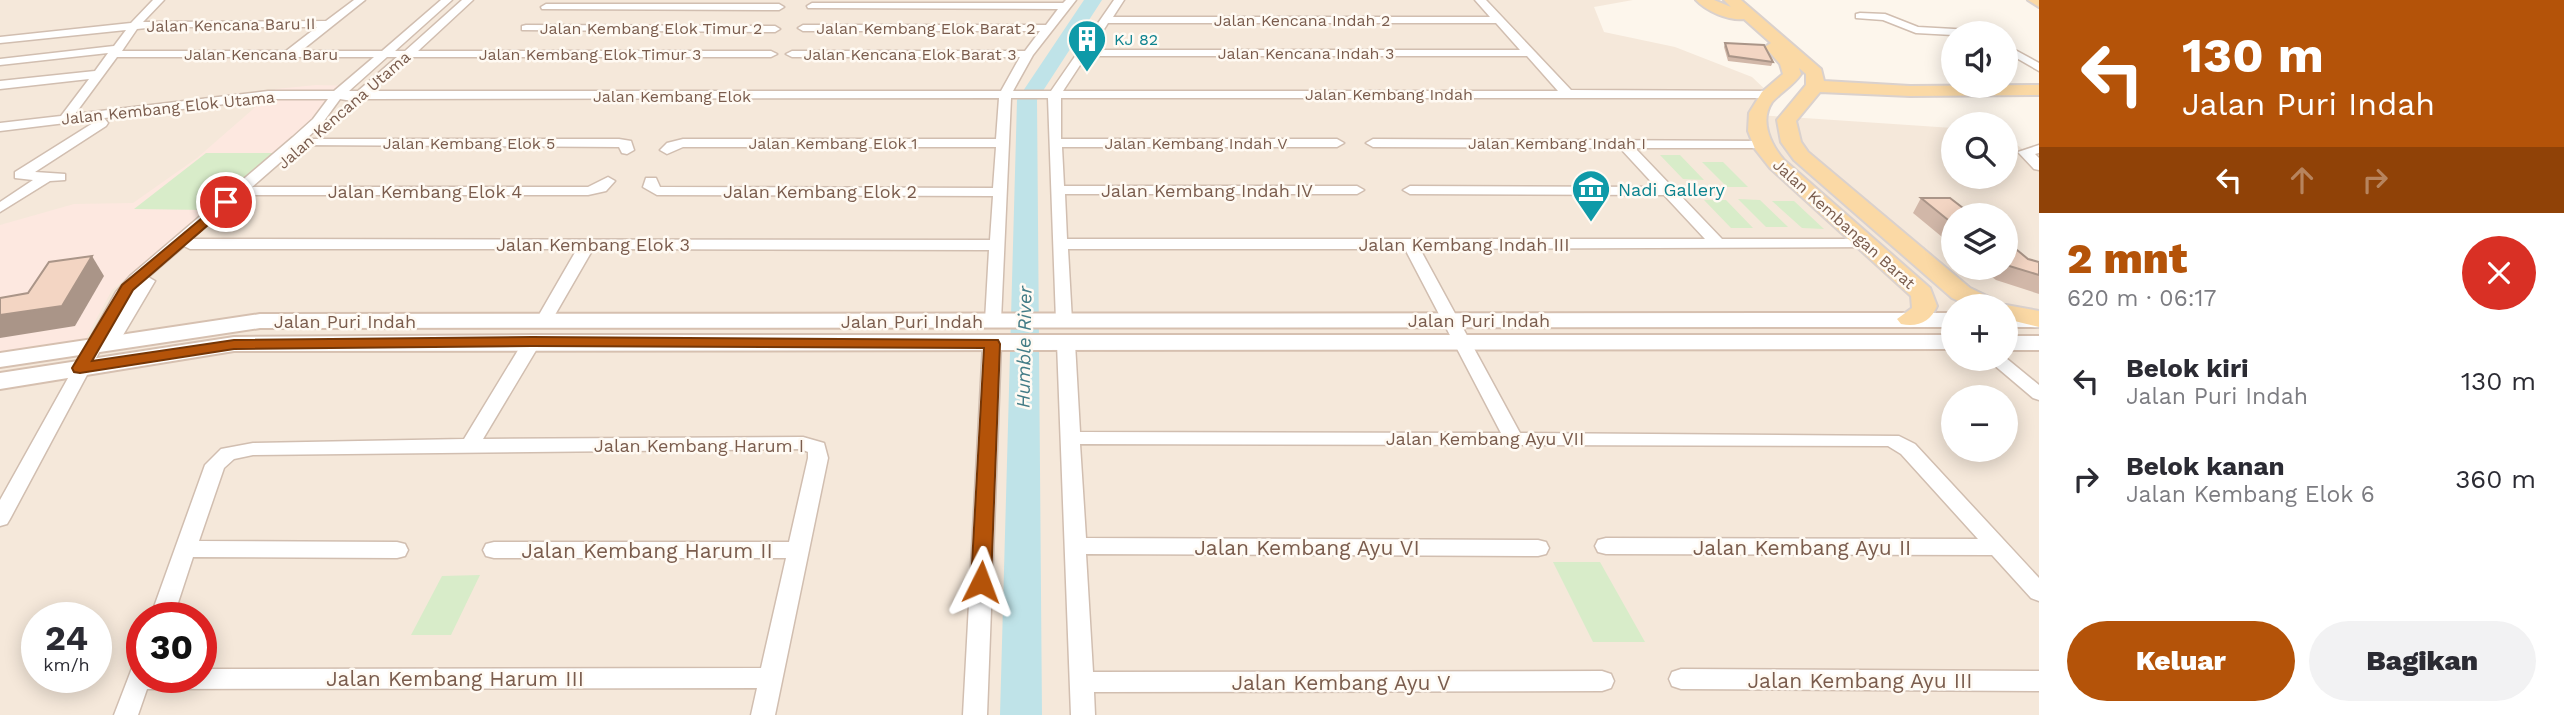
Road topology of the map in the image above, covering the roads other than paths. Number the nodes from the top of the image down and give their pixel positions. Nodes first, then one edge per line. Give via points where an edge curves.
1 (159, 0) edge
2 (360, 0) edge
3 (447, 0) edge
4 (468, 0) edge
5 (1119, 0) edge
6 (1480, 0) edge
7 (1704, 0) edge
8 (1718, 0) edge
9 (1068, 3) edge
10 (550, 4) edge
11 (812, 6) dead end
12 (779, 8) dead end
13 (1735, 8) edge
14 (1860, 16) dead end
15 (1105, 20) junction
16 (1499, 20) junction
17 (329, 24) junction
18 (134, 26) junction
19 (803, 28) dead end
20 (1050, 28) junction
21 (775, 29) dead end
22 (1941, 31) edge
23 (0, 40) edge
24 (514, 41) junction
25 (116, 51) junction
26 (1083, 53) junction
27 (1530, 53) junction
28 (289, 54) junction
29 (385, 54) junction
30 (408, 54) junction
31 (771, 54) dead end
32 (792, 54) dead end
33 (1028, 54) junction
34 (2018, 55) edge
35 (0, 62) edge
36 (2039, 68) edge
37 (99, 74) junction
38 (1815, 79) junction
39 (0, 85) edge
40 (2039, 90) edge
41 (1567, 93) junction
42 (1770, 94) junction
43 (1007, 95) junction
44 (1051, 95) junction
45 (337, 96) junction
46 (361, 96) junction
47 (92, 116) junction
48 (65, 119) junction
49 (0, 127) edge
50 (1001, 143) junction
51 (1055, 143) junction
52 (1337, 143) dead end
53 (1373, 143) dead end
54 (299, 144) junction
55 (1623, 144) junction
56 (1756, 148) junction
57 (2039, 149) edge
58 (628, 150) dead end
59 (667, 150) dead end
60 (1801, 156) junction
61 (2039, 166) edge
62 (608, 181) dead end
63 (651, 181) dead end
64 (1057, 190) junction
65 (1357, 190) dead end
66 (1410, 190) dead end
67 (246, 191) junction
68 (1668, 191) junction
69 (999, 192) junction
70 (0, 208) edge
71 (190, 244) junction
72 (588, 244) junction
73 (1060, 244) junction
74 (1410, 244) junction
75 (1718, 244) junction
76 (1868, 244) junction
77 (997, 245) junction
78 (1925, 262) junction
79 (1889, 263) junction
80 (143, 279) junction
81 (1964, 294) edge
82 (2018, 315) edge
83 (1910, 319) junction
84 (544, 320) junction
85 (1451, 320) junction
86 (1941, 320) edge
87 (2018, 320) edge
88 (2039, 320) edge
89 (996, 332) junction
90 (1059, 332) junction
91 (532, 342) junction
92 (1462, 342) junction
93 (1941, 342) edge
94 (2018, 343) edge
95 (2039, 343) edge
96 (101, 344) junction
97 (0, 360) edge
98 (80, 368) junction
99 (2011, 371) edge
100 (0, 381) edge
101 (2039, 394) edge
102 (1071, 438) junction
103 (1513, 438) junction
104 (470, 445) junction
105 (0, 519) edge
106 (1075, 546) junction
107 (1606, 546) dead end
108 (1997, 547) junction
109 (1538, 548) dead end
110 (186, 549) junction
111 (397, 550) dead end
112 (494, 550) dead end
113 (799, 550) junction
114 (2039, 592) edge
115 (167, 602) edge
116 (217, 675) edge
117 (771, 678) junction
118 (1681, 679) dead end
119 (1602, 681) dead end
120 (2039, 681) edge
121 (1081, 682) junction
122 (133, 693) edge
123 (125, 715) edge
124 (764, 715) edge
125 (975, 715) edge
126 (1083, 715) edge

1 - 18 street
2 - 17 street
3 - 29 street, Jalan Kencana Utama
4 - 30 street, Jalan Kencana Utama
5 - 15 street
6 - 16 street
7 - 13 main road via 1712,6
8 - 13 main road, Jalan Kembangan Barat
9 - 11 street
9 - 20 street
10 - 12 street
10 - 24 street
13 - 38 main road, Jalan Kembangan Barat
13 - 42 main road, Jalan Kembangan Barat via 1791,68 1789,79
14 - 22 street via 1885,17 1916,30
15 - 16 street, Jalan Kencana Indah 2
15 - 26 street
16 - 27 street
17 - 18 street, Jalan Kencana Baru II
17 - 28 street
18 - 23 street, Jalan Kencana Baru II
18 - 25 street
19 - 20 street, Jalan Kembang Elok Barat 2
20 - 33 street
21 - 24 street, Jalan Kembang Elok Timur 2
24 - 30 street, Jalan Kembang Elok Timur 3
24 - 31 street, Jalan Kembang Elok Timur 3
25 - 28 street, Jalan Kencana Baru
25 - 35 street, Jalan Kencana Baru
25 - 37 street
26 - 27 street, Jalan Kencana Indah 3
26 - 44 street
27 - 41 street
28 - 29 street, Jalan Kencana Baru
29 - 30 street, Jalan Kencana Baru
29 - 45 street, Jalan Kencana Utama
30 - 46 street, Jalan Kencana Utama
32 - 33 street, Jalan Kencana Elok Barat 3
33 - 43 street
34 - 36 street
37 - 39 street
37 - 48 street
38 - 40 main road via 1910,91
38 - 60 main road, Jalan Kembangan Barat via 1786,120 1791,142
41 - 42 street, Jalan Kembang Indah
41 - 44 street, Jalan Kembang Indah
42 - 56 main road, Jalan Kembangan Barat via 1760,104
43 - 44 street, Jalan Kembang Indah
43 - 46 street, Jalan Kembang Elok
43 - 50 street
44 - 51 street
45 - 46 street, Jalan Kembang Elok
45 - 47 street, Jalan Kembang Elok Utama via 252,96
45 - 54 street, Jalan Kencana Utama
46 - 54 street, Jalan Kencana Utama
47 - 48 street, Jalan Kembang Elok Utama
47 - 70 street via 102,122 20,175 53,177
48 - 49 street, Jalan Kembang Elok Utama
50 - 59 street, Jalan Kembang Elok 1 via 683,143
50 - 69 street
51 - 52 street, Jalan Kembang Indah V
51 - 64 street
53 - 55 street, Jalan Kembang Indah I
54 - 58 street, Jalan Kembang Elok 5 via 619,143 626,144
54 - 67 street
55 - 56 street, Jalan Kembang Indah I
55 - 68 street
56 - 60 main road via 1793,163 1802,160
56 - 76 main road, Jalan Kembangan Barat
57 - 61 street via 2025,152
60 - 78 main road, Jalan Kembangan Barat
62 - 67 street, Jalan Kembang Elok 4 via 588,191
63 - 69 street, Jalan Kembang Elok 2 via 650,187 657,191
64 - 65 street, Jalan Kembang Indah IV
64 - 73 street
66 - 68 street
67 - 71 street
67 - 80 street
68 - 75 street
69 - 77 street
71 - 72 street, Jalan Kembang Elok 3
71 - 80 street
72 - 77 street, Jalan Kembang Elok 3
72 - 84 street
73 - 74 street, Jalan Kembang Indah III
73 - 90 street
74 - 75 street, Jalan Kembang Indah III
74 - 85 street
75 - 76 street, Jalan Kembang Indah III
76 - 79 main road, Jalan Kembangan Barat
77 - 89 street
78 - 79 main road via 1926,266 1915,270
78 - 81 main road, Jalan Kembangan Barat
79 - 83 main road, Jalan Kembangan Barat via 1926,301 1926,309
80 - 96 street via 122,295
82 - 88 main road
83 - 85 main road, Jalan Puri Indah
83 - 86 main road, Jalan Puri Indah
84 - 89 main road, Jalan Puri Indah
84 - 96 main road, Jalan Puri Indah via 260,321
85 - 90 main road, Jalan Puri Indah
85 - 92 street
87 - 88 main road
89 - 90 main road, Jalan Puri Indah
89 - 91 main road, Jalan Puri Indah
89 - 125 street
90 - 92 main road, Jalan Puri Indah
90 - 102 street
91 - 98 main road, Jalan Puri Indah via 216,345
91 - 104 street
92 - 93 main road, Jalan Puri Indah
92 - 103 street
94 - 95 main road
96 - 97 main road, Jalan Puri Indah
96 - 98 street
98 - 100 main road, Jalan Puri Indah
98 - 105 street
99 - 101 street
102 - 103 street, Jalan Kembang Ayu VII
102 - 106 street
103 - 108 street, Jalan Kembang Ayu VII via 1898,442
104 - 110 street via 234,451 215,465
104 - 113 street, Jalan Kembang Harum I via 811,444 817,447 818,458
106 - 109 street, Jalan Kembang Ayu VI
106 - 121 street
107 - 108 street, Jalan Kembang Ayu II
108 - 114 street
110 - 111 street
110 - 115 street
112 - 113 street, Jalan Kembang Harum II
113 - 117 street, Jalan Kembang Harum I
116 - 117 street, Jalan Kembang Harum III
117 - 124 street, Jalan Kembang Harum I
118 - 120 street, Jalan Kembang Ayu III
119 - 121 street, Jalan Kembang Ayu V
121 - 126 street
122 - 123 street

